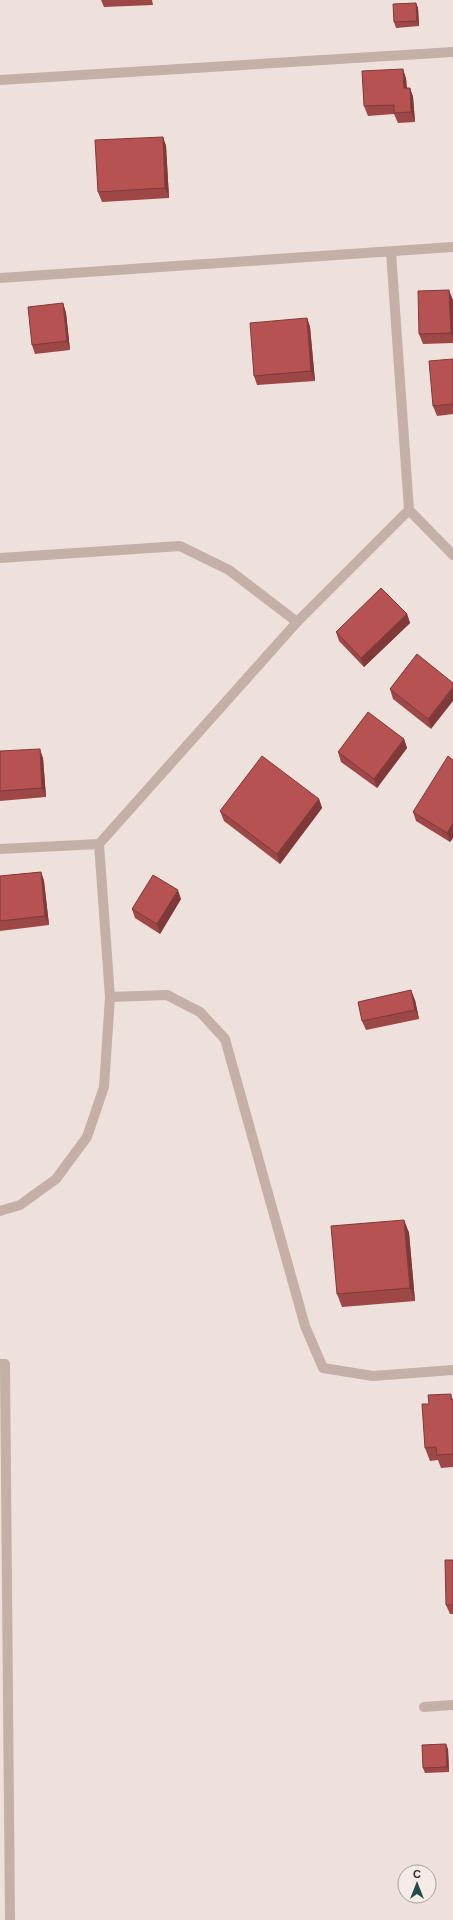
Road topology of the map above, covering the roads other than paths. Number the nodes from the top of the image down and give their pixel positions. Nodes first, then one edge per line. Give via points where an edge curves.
1 (453, 52) edge
2 (0, 80) edge
3 (453, 247) edge
4 (391, 252) junction
5 (0, 278) edge
6 (409, 510) junction
7 (453, 556) edge
8 (0, 558) edge
9 (297, 622) junction
10 (99, 844) junction
11 (0, 849) edge
12 (110, 997) junction
13 (0, 1211) edge
14 (0, 1364) edge
15 (453, 1370) edge
16 (453, 1705) edge
17 (424, 1707) dead end
18 (10, 1920) edge

1 - 2 lane
3 - 4 lane
4 - 5 lane
4 - 6 lane
6 - 7 lane
6 - 9 lane
8 - 9 lane via 180,546 229,570
9 - 10 lane
10 - 11 lane
10 - 12 lane
12 - 13 lane via 104,1087 87,1137 56,1179 20,1205
12 - 15 lane via 167,995 200,1012 225,1038 304,1326 323,1368 372,1376
14 - 18 lane via 5,1364
16 - 17 lane

